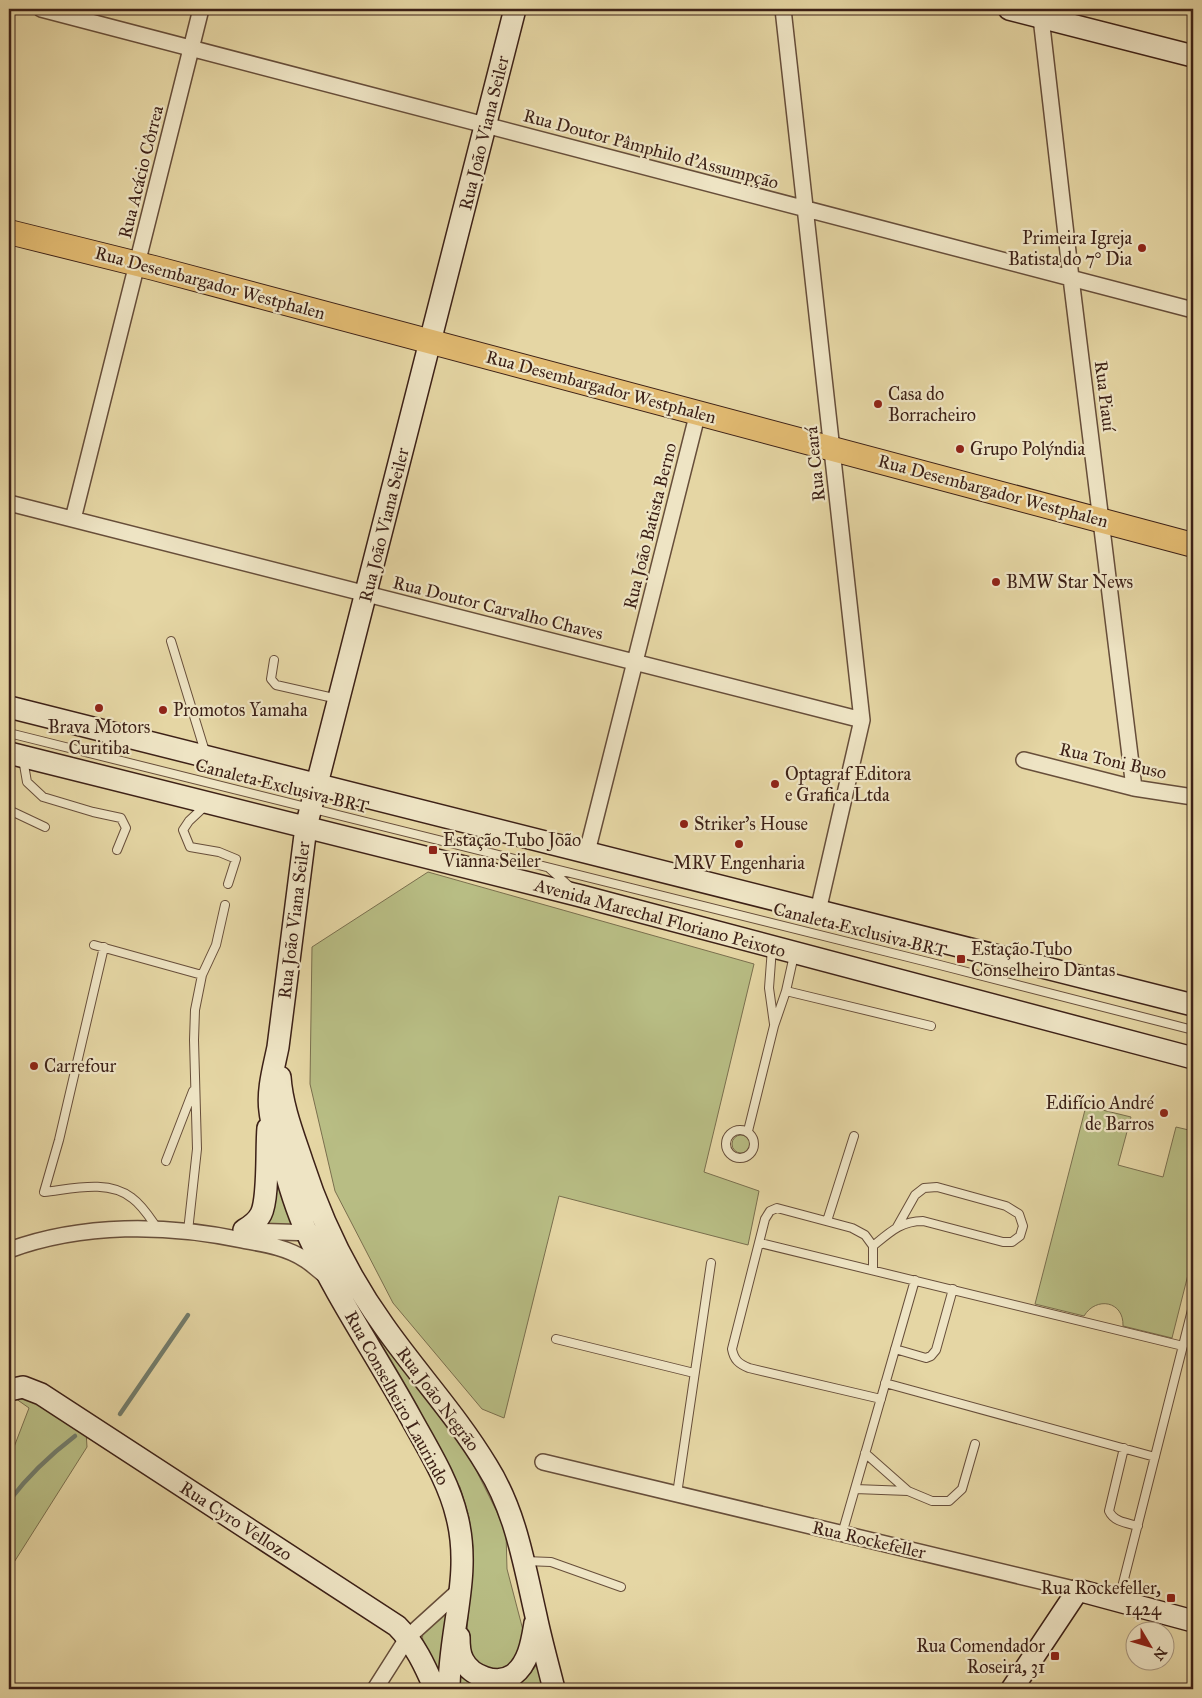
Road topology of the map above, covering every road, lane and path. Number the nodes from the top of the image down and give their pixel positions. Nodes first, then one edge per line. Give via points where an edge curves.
1 (41, 9) edge
2 (201, 9) edge
3 (515, 9) edge
4 (783, 9) edge
5 (1009, 9) edge
6 (1041, 13) edge
7 (191, 48) junction
8 (1193, 56) edge
9 (486, 125) junction
10 (9, 232) edge
11 (137, 263) junction
12 (1071, 278) junction
13 (1193, 310) edge
14 (431, 341) junction
15 (698, 412) junction
16 (832, 448) junction
17 (9, 502) edge
18 (73, 519) junction
19 (1102, 520) junction
20 (1193, 545) edge
21 (366, 594) junction
22 (171, 641) dead end
23 (274, 660) dead end
24 (634, 662) junction
25 (339, 700) junction
26 (9, 706) edge
27 (862, 720) junction
28 (9, 733) edge
29 (16, 755) edge
30 (207, 756) junction
31 (1024, 760) dead end
32 (318, 784) junction
33 (1134, 788) junction
34 (1193, 797) edge
35 (209, 803) junction
36 (9, 810) edge
37 (309, 818) junction
38 (45, 827) dead end
39 (117, 850) dead end
40 (586, 852) junction
41 (547, 867) junction
42 (228, 884) dead end
43 (581, 896) junction
44 (225, 905) dead end
45 (818, 910) junction
46 (94, 945) dead end
47 (104, 947) junction
48 (772, 947) junction
49 (794, 953) junction
50 (202, 975) junction
51 (786, 991) junction
52 (1193, 1005) edge
53 (774, 1026) junction
54 (931, 1026) dead end
55 (1193, 1030) edge
56 (278, 1047) junction
57 (1193, 1058) edge
58 (195, 1087) junction
59 (270, 1110) junction
60 (748, 1131) dead end
61 (854, 1136) dead end
62 (166, 1162) dead end
63 (827, 1221) junction
64 (897, 1227) junction
65 (158, 1230) junction
66 (188, 1230) junction
67 (244, 1230) junction
68 (211, 1233) junction
69 (306, 1233) junction
70 (330, 1234) junction
71 (760, 1243) junction
72 (874, 1246) junction
73 (9, 1250) edge
74 (710, 1263) dead end
75 (873, 1269) junction
76 (330, 1279) junction
77 (915, 1280) junction
78 (953, 1289) junction
79 (1193, 1306) edge
80 (556, 1339) dead end
81 (1183, 1346) junction
82 (895, 1349) junction
83 (694, 1373) junction
84 (885, 1383) junction
85 (9, 1390) edge
86 (881, 1399) junction
87 (975, 1444) dead end
88 (1124, 1448) junction
89 (865, 1453) junction
90 (1155, 1457) junction
91 (544, 1462) dead end
92 (855, 1489) junction
93 (908, 1491) junction
94 (677, 1494) junction
95 (1138, 1526) junction
96 (842, 1534) junction
97 (524, 1561) junction
98 (621, 1587) dead end
99 (1078, 1590) junction
100 (459, 1599) junction
101 (1119, 1601) junction
102 (536, 1617) junction
103 (1193, 1621) edge
104 (408, 1637) junction
105 (374, 1689) edge
106 (435, 1689) edge
107 (449, 1689) edge
108 (554, 1689) edge
109 (1012, 1689) edge

1 - 7 street, Rua Doutor Pâmphilo d'Assumpção
2 - 7 street, Rua Acácio Côrrea
3 - 9 street, Rua João Viana Seiler
4 - 16 street, Rua Ceará
5 - 6 street
6 - 8 street
6 - 12 street, Rua Piauí
7 - 9 street, Rua Doutor Pâmphilo d'Assumpção
7 - 11 street, Rua Acácio Côrrea
9 - 12 street, Rua Doutor Pâmphilo d'Assumpção
9 - 14 street, Rua João Viana Seiler
10 - 11 main road, Rua Desembargador Westphalen
11 - 14 main road, Rua Desembargador Westphalen
11 - 18 street, Rua Acácio Côrrea
12 - 13 street, Rua Doutor Pâmphilo d'Assumpção
12 - 19 street, Rua Piauí
14 - 15 main road, Rua Desembargador Westphalen
14 - 21 street, Rua João Viana Seiler
15 - 16 main road, Rua Desembargador Westphalen
15 - 24 street, Rua João Batista Berno
16 - 19 main road, Rua Desembargador Westphalen
16 - 27 street, Rua Ceará
17 - 18 street, Rua Doutor Carvalho Chaves
18 - 21 street, Rua Doutor Carvalho Chaves
19 - 20 main road, Rua Desembargador Westphalen
19 - 33 street, Rua Piauí
21 - 24 street, Rua Doutor Carvalho Chaves
21 - 25 street, Rua João Viana Seiler
22 - 30 lane
23 - 25 lane via 271,679 276,685
24 - 27 street, Rua Doutor Carvalho Chaves
24 - 40 street, Rua João Batista Berno
25 - 32 street, Rua João Viana Seiler
26 - 30 street
27 - 45 street, Rua Ceará
28 - 37 lane, Canaleta Exclusiva BRT
29 - 35 street, Avenida Marechal Floriano Peixoto
29 - 39 lane via 27,782 43,796 121,818 126,828
30 - 32 street
31 - 33 street, Rua Toni Buso
32 - 37 street, Rua João Viana Seiler
32 - 40 street
33 - 34 street, Rua Toni Buso
35 - 37 street, Avenida Marechal Floriano Peixoto
35 - 42 lane via 188,821 183,830 190,847 236,859
36 - 38 lane
37 - 41 lane, Canaleta Exclusiva BRT
37 - 43 street, Avenida Marechal Floriano Peixoto
37 - 56 street, Rua João Viana Seiler
40 - 45 street
41 - 43 lane, Canaleta Exclusiva BRT
41 - 55 lane, Canaleta Exclusiva BRT
43 - 48 street, Avenida Marechal Floriano Peixoto
44 - 50 lane via 216,945
45 - 52 street
46 - 47 lane
47 - 50 lane
47 - 65 lane via 44,1192 106,1186 131,1197 145,1210
48 - 49 street, Avenida Marechal Floriano Peixoto
48 - 53 lane via 769,988
49 - 51 lane
49 - 57 street, Avenida Marechal Floriano Peixoto
50 - 58 lane via 195,1010
51 - 53 lane
51 - 54 lane
53 - 60 lane
56 - 59 street, Rua João Viana Seiler
56 - 70 street, Rua João Viana Seiler via 287,1117
58 - 62 lane
58 - 66 lane via 197,1150
59 - 67 street via 266,1201 255,1224
59 - 69 street, Rua João Viana Seiler via 290,1188
61 - 63 lane
63 - 71 lane via 777,1208 770,1211 765,1219
63 - 72 lane via 852,1228
64 - 64 lane via 911,1221 923,1221 1012,1242 1020,1236 1024,1226 1020,1214 1006,1206 937,1187 924,1188 915,1195
64 - 72 lane
65 - 66 street
65 - 73 street via 118,1228 68,1234
66 - 68 street
67 - 68 street
67 - 69 street
68 - 76 street via 285,1250 304,1258
69 - 70 street
69 - 76 street, Rua Conselheiro Laurindo
70 - 97 street, Rua João Negrão via 358,1288 384,1327 488,1466 517,1532
71 - 75 lane
71 - 86 lane via 732,1349 733,1357 749,1368
72 - 75 lane
74 - 83 lane
75 - 77 lane
76 - 100 street, Rua Conselheiro Laurindo via 388,1377 448,1489 463,1552
77 - 78 lane
77 - 82 lane
78 - 81 lane
78 - 82 lane via 936,1350 931,1356 926,1358
79 - 81 lane
80 - 83 lane
81 - 90 lane
82 - 84 lane
83 - 94 lane
84 - 86 lane
84 - 88 lane
85 - 104 street, Rua Cyro Vellozo via 23,1388 40,1394 397,1626
86 - 89 lane
87 - 93 lane via 962,1489 949,1501 932,1501
88 - 90 lane
88 - 95 lane via 1109,1511 1116,1520
89 - 92 lane
89 - 93 lane
90 - 95 lane
91 - 94 street, Rua Rockefeller
92 - 93 lane
92 - 96 lane
94 - 96 street, Rua Rockefeller
95 - 101 lane
96 - 99 street, Rua Rockefeller
97 - 98 lane via 551,1562
97 - 102 street, Rua João Negrão
99 - 101 street, Rua Rockefeller
99 - 109 street
100 - 102 street via 462,1660 483,1677 500,1680 512,1676 522,1665 528,1655
100 - 104 street
100 - 107 street, Rua Conselheiro Laurindo
101 - 103 street, Rua Rockefeller
102 - 108 street, Rua João Negrão
104 - 105 street
104 - 106 street, Rua Cyro Vellozo

